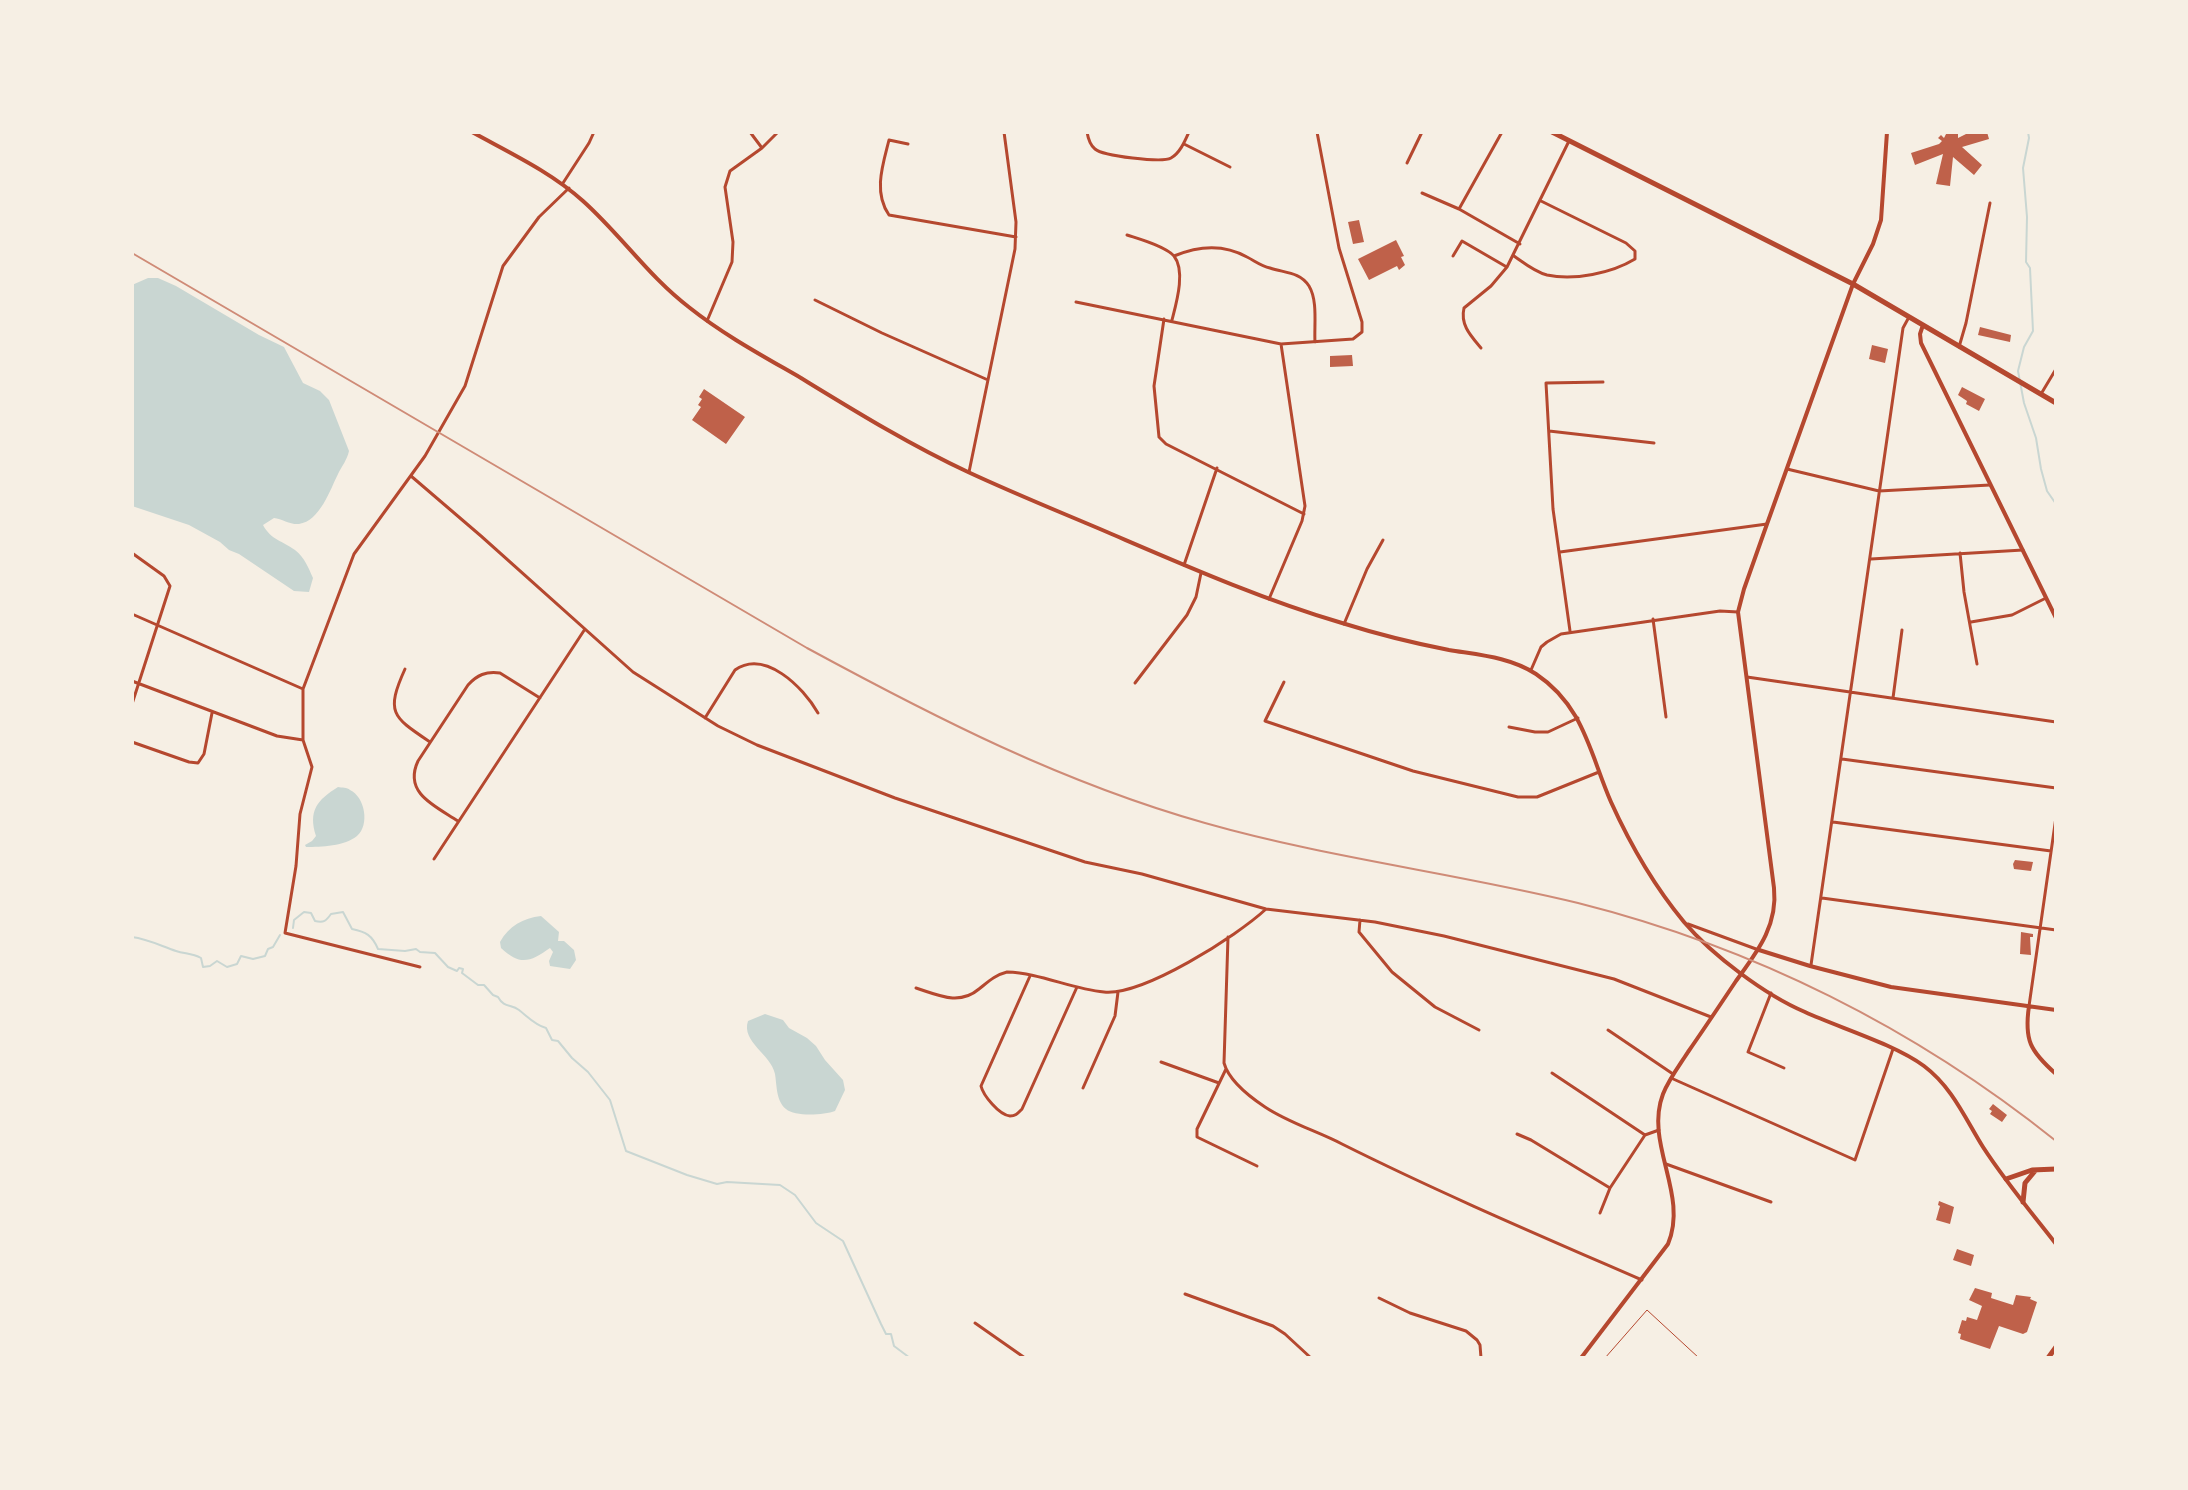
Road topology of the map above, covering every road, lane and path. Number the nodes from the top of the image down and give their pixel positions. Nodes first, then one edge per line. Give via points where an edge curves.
1 (472, 132) edge
2 (594, 132) edge
3 (750, 132) edge
4 (778, 132) edge
5 (1004, 132) edge
6 (1087, 132) edge
7 (1189, 132) edge
8 (1317, 132) edge
9 (1422, 132) edge
10 (1502, 132) edge
11 (1552, 132) edge
12 (1887, 132) edge
13 (1569, 141) junction
14 (908, 144) dead end
15 (1184, 144) junction
16 (762, 148) junction
17 (1407, 163) dead end
18 (1230, 167) dead end
19 (563, 183) junction
20 (569, 188) junction
21 (1422, 193) dead end
22 (1541, 201) junction
23 (1990, 203) dead end
24 (1459, 209) junction
25 (1127, 235) dead end
26 (1016, 237) junction
27 (1520, 244) junction
28 (1174, 256) junction
29 (1453, 256) dead end
30 (1514, 256) junction
31 (1507, 267) junction
32 (1853, 284) junction
33 (815, 300) dead end
34 (1076, 302) dead end
35 (1909, 317) junction
36 (1164, 319) junction
37 (1172, 320) junction
38 (707, 321) junction
39 (1923, 325) junction
40 (1315, 342) junction
41 (1281, 344) junction
42 (1959, 347) junction
43 (1481, 348) dead end
44 (2056, 369) edge
45 (988, 380) junction
46 (1603, 382) dead end
47 (2041, 394) junction
48 (2056, 403) edge
49 (1549, 431) junction
50 (1654, 443) dead end
51 (1217, 468) junction
52 (1787, 469) junction
53 (969, 472) junction
54 (411, 476) junction
55 (1990, 485) junction
56 (1879, 491) junction
57 (1304, 514) junction
58 (1767, 524) junction
59 (1383, 540) dead end
60 (2023, 550) junction
61 (1560, 552) junction
62 (132, 553) edge
63 (1960, 553) junction
64 (1869, 559) junction
65 (1184, 565) junction
66 (1201, 573) junction
67 (2046, 598) junction
68 (1269, 599) junction
69 (1738, 612) junction
70 (132, 614) edge
71 (2056, 618) edge
72 (1653, 619) junction
73 (1969, 622) junction
74 (1344, 624) junction
75 (156, 626) junction
76 (585, 629) junction
77 (1902, 630) dead end
78 (1570, 631) junction
79 (1977, 664) dead end
80 (405, 669) dead end
81 (1530, 671) junction
82 (1746, 677) junction
83 (132, 681) edge
84 (1284, 682) dead end
85 (139, 683) junction
86 (1135, 683) dead end
87 (303, 689) junction
88 (1850, 692) junction
89 (540, 698) junction
90 (1892, 698) junction
91 (132, 704) edge
92 (212, 713) junction
93 (818, 713) dead end
94 (1666, 717) dead end
95 (705, 718) junction
96 (1578, 718) junction
97 (2056, 722) edge
98 (1509, 727) dead end
99 (303, 740) junction
100 (132, 742) edge
101 (431, 742) junction
102 (1840, 759) junction
103 (1599, 772) junction
104 (2056, 788) edge
105 (2056, 817) edge
106 (459, 822) junction
107 (1831, 822) junction
108 (2051, 851) junction
109 (434, 859) dead end
110 (1820, 898) junction
111 (1266, 909) junction
112 (1360, 920) junction
113 (1685, 923) junction
114 (2040, 928) junction
115 (2056, 930) edge
116 (1228, 937) junction
117 (1759, 950) junction
118 (1810, 966) junction
119 (420, 967) dead end
120 (1742, 973) junction
121 (1030, 976) junction
122 (1077, 987) junction
123 (916, 988) dead end
124 (1118, 992) junction
125 (1771, 993) junction
126 (2029, 1006) junction
127 (2056, 1010) edge
128 (1711, 1017) junction
129 (1479, 1030) dead end
130 (1608, 1030) dead end
131 (1893, 1049) junction
132 (1161, 1062) dead end
133 (1784, 1068) dead end
134 (1226, 1069) junction
135 (1552, 1073) dead end
136 (2056, 1074) edge
137 (1672, 1076) junction
138 (1219, 1083) junction
139 (1083, 1088) dead end
140 (1659, 1130) junction
141 (1517, 1134) dead end
142 (1645, 1135) junction
143 (1666, 1164) junction
144 (1257, 1166) dead end
145 (2038, 1169) junction
146 (2056, 1169) edge
147 (2006, 1179) junction
148 (1610, 1188) junction
149 (1771, 1202) dead end
150 (2023, 1202) junction
151 (1600, 1213) dead end
152 (2056, 1244) edge
153 (1642, 1280) junction
154 (1185, 1294) dead end
155 (1379, 1298) dead end
156 (975, 1323) dead end
157 (2055, 1346) edge
158 (1025, 1358) edge
159 (1311, 1358) edge
160 (1481, 1358) edge
161 (1581, 1358) edge
162 (1605, 1358) edge
163 (1699, 1358) edge
164 (2048, 1358) edge

1 - 19 main road
2 - 19 street
3 - 16 street
4 - 16 street
5 - 26 street
6 - 15 street via 1095,149 1105,154 1165,161
7 - 15 street
8 - 40 street via 1339,248 1363,327 1353,339
9 - 17 street
10 - 24 street
11 - 13 main road
12 - 32 main road via 1883,207 1873,244
13 - 22 street
13 - 32 main road
14 - 26 street via 889,140 880,183 889,215
15 - 18 street
16 - 38 street via 730,171 725,187 732,262
19 - 20 main road
20 - 38 main road via 657,280
20 - 54 street via 539,217 503,266 465,386
21 - 24 street
22 - 27 street
22 - 30 street via 1626,243 1635,259 1595,273 1557,276 1542,274
23 - 42 street
24 - 27 street
25 - 28 street
26 - 45 street
27 - 30 street
28 - 37 street via 1179,274
28 - 40 street via 1222,248 1294,273 1314,296
29 - 31 street via 1462,241
30 - 31 street
31 - 43 street via 1464,308 1463,321
32 - 35 main road
32 - 52 main road
33 - 45 street
34 - 36 street
35 - 39 main road
35 - 56 street via 1903,328
36 - 37 street
36 - 51 street via 1154,386 1157,432 1166,444
37 - 41 street
38 - 53 main road
39 - 42 main road
39 - 55 main road via 1921,343
40 - 41 street
41 - 57 street
42 - 47 main road
44 - 47 street
45 - 53 street
46 - 49 street via 1546,383
47 - 48 main road
49 - 50 street
49 - 61 street
51 - 57 street
51 - 65 street
52 - 56 street
52 - 58 main road
53 - 65 main road
54 - 76 street
54 - 87 street via 354,554
55 - 56 street
55 - 60 main road
56 - 64 street
57 - 68 street
58 - 61 street
58 - 69 main road
59 - 74 street
60 - 63 street
60 - 67 main road
61 - 78 street
62 - 75 street via 170,586
63 - 64 street
63 - 73 street
64 - 88 street
65 - 66 main road
66 - 68 main road
66 - 86 street via 1187,615
67 - 71 main road
67 - 73 street via 2012,615
68 - 74 main road
69 - 72 street
69 - 82 main road
70 - 75 street
72 - 78 street
72 - 94 street
73 - 79 street
74 - 81 main road via 1490,656
75 - 85 street
75 - 87 street
76 - 89 street
76 - 95 street via 641,678
77 - 90 street
78 - 81 street via 1547,642
80 - 101 street via 394,708 400,721
81 - 96 main road
82 - 88 street
82 - 117 main road via 1775,898
83 - 85 street
84 - 103 street via 1265,721 1413,771 1531,798
85 - 91 street
85 - 92 street
87 - 99 street
88 - 90 street
88 - 102 street
89 - 101 street via 500,673 479,675
89 - 106 street
90 - 97 street
92 - 99 street
92 - 100 street via 198,763
93 - 95 street via 795,685 754,662 735,670
95 - 111 street via 757,745 895,798 1085,862
96 - 98 street via 1548,732
96 - 103 main road
99 - 119 street via 312,767 300,814 285,933
101 - 106 street via 415,767 417,789
102 - 104 street
102 - 107 street
103 - 113 main road via 1637,850
105 - 108 street
106 - 109 street
107 - 108 street
107 - 110 street
108 - 114 street
110 - 114 street
110 - 118 street
111 - 112 street
111 - 116 street
112 - 128 street via 1614,979
112 - 129 street via 1359,932 1392,972 1435,1007
113 - 117 street
113 - 120 main road
114 - 115 street
114 - 126 street
116 - 124 street via 1176,970
116 - 134 street
117 - 118 main road
117 - 120 main road
118 - 126 main road via 1906,989
120 - 125 main road
120 - 128 main road
121 - 122 street
121 - 122 street via 981,1086 984,1095 1010,1116 1022,1109
121 - 123 street via 1001,974 959,999
122 - 124 street
124 - 139 street via 1115,1016
125 - 131 main road
125 - 133 street via 1748,1052
126 - 127 main road
126 - 136 main road via 2026,1029 2031,1046
128 - 137 main road
130 - 137 street
131 - 137 street via 1855,1160
131 - 147 main road via 1924,1066 1945,1086
132 - 138 street
134 - 138 street
134 - 153 street via 1255,1099 1285,1118
135 - 142 street
137 - 140 main road via 1660,1102
138 - 144 street via 1197,1137
140 - 142 street
140 - 143 main road
141 - 148 street
142 - 148 street
143 - 149 street
143 - 153 main road via 1674,1226
145 - 146 main road
145 - 147 main road
145 - 150 main road via 2026,1182
147 - 150 main road
148 - 151 street
150 - 152 main road
153 - 161 main road
154 - 159 street via 1273,1326
155 - 160 street via 1466,1331 1480,1345
156 - 158 street
157 - 164 main road
162 - 163 lane via 1647,1310

